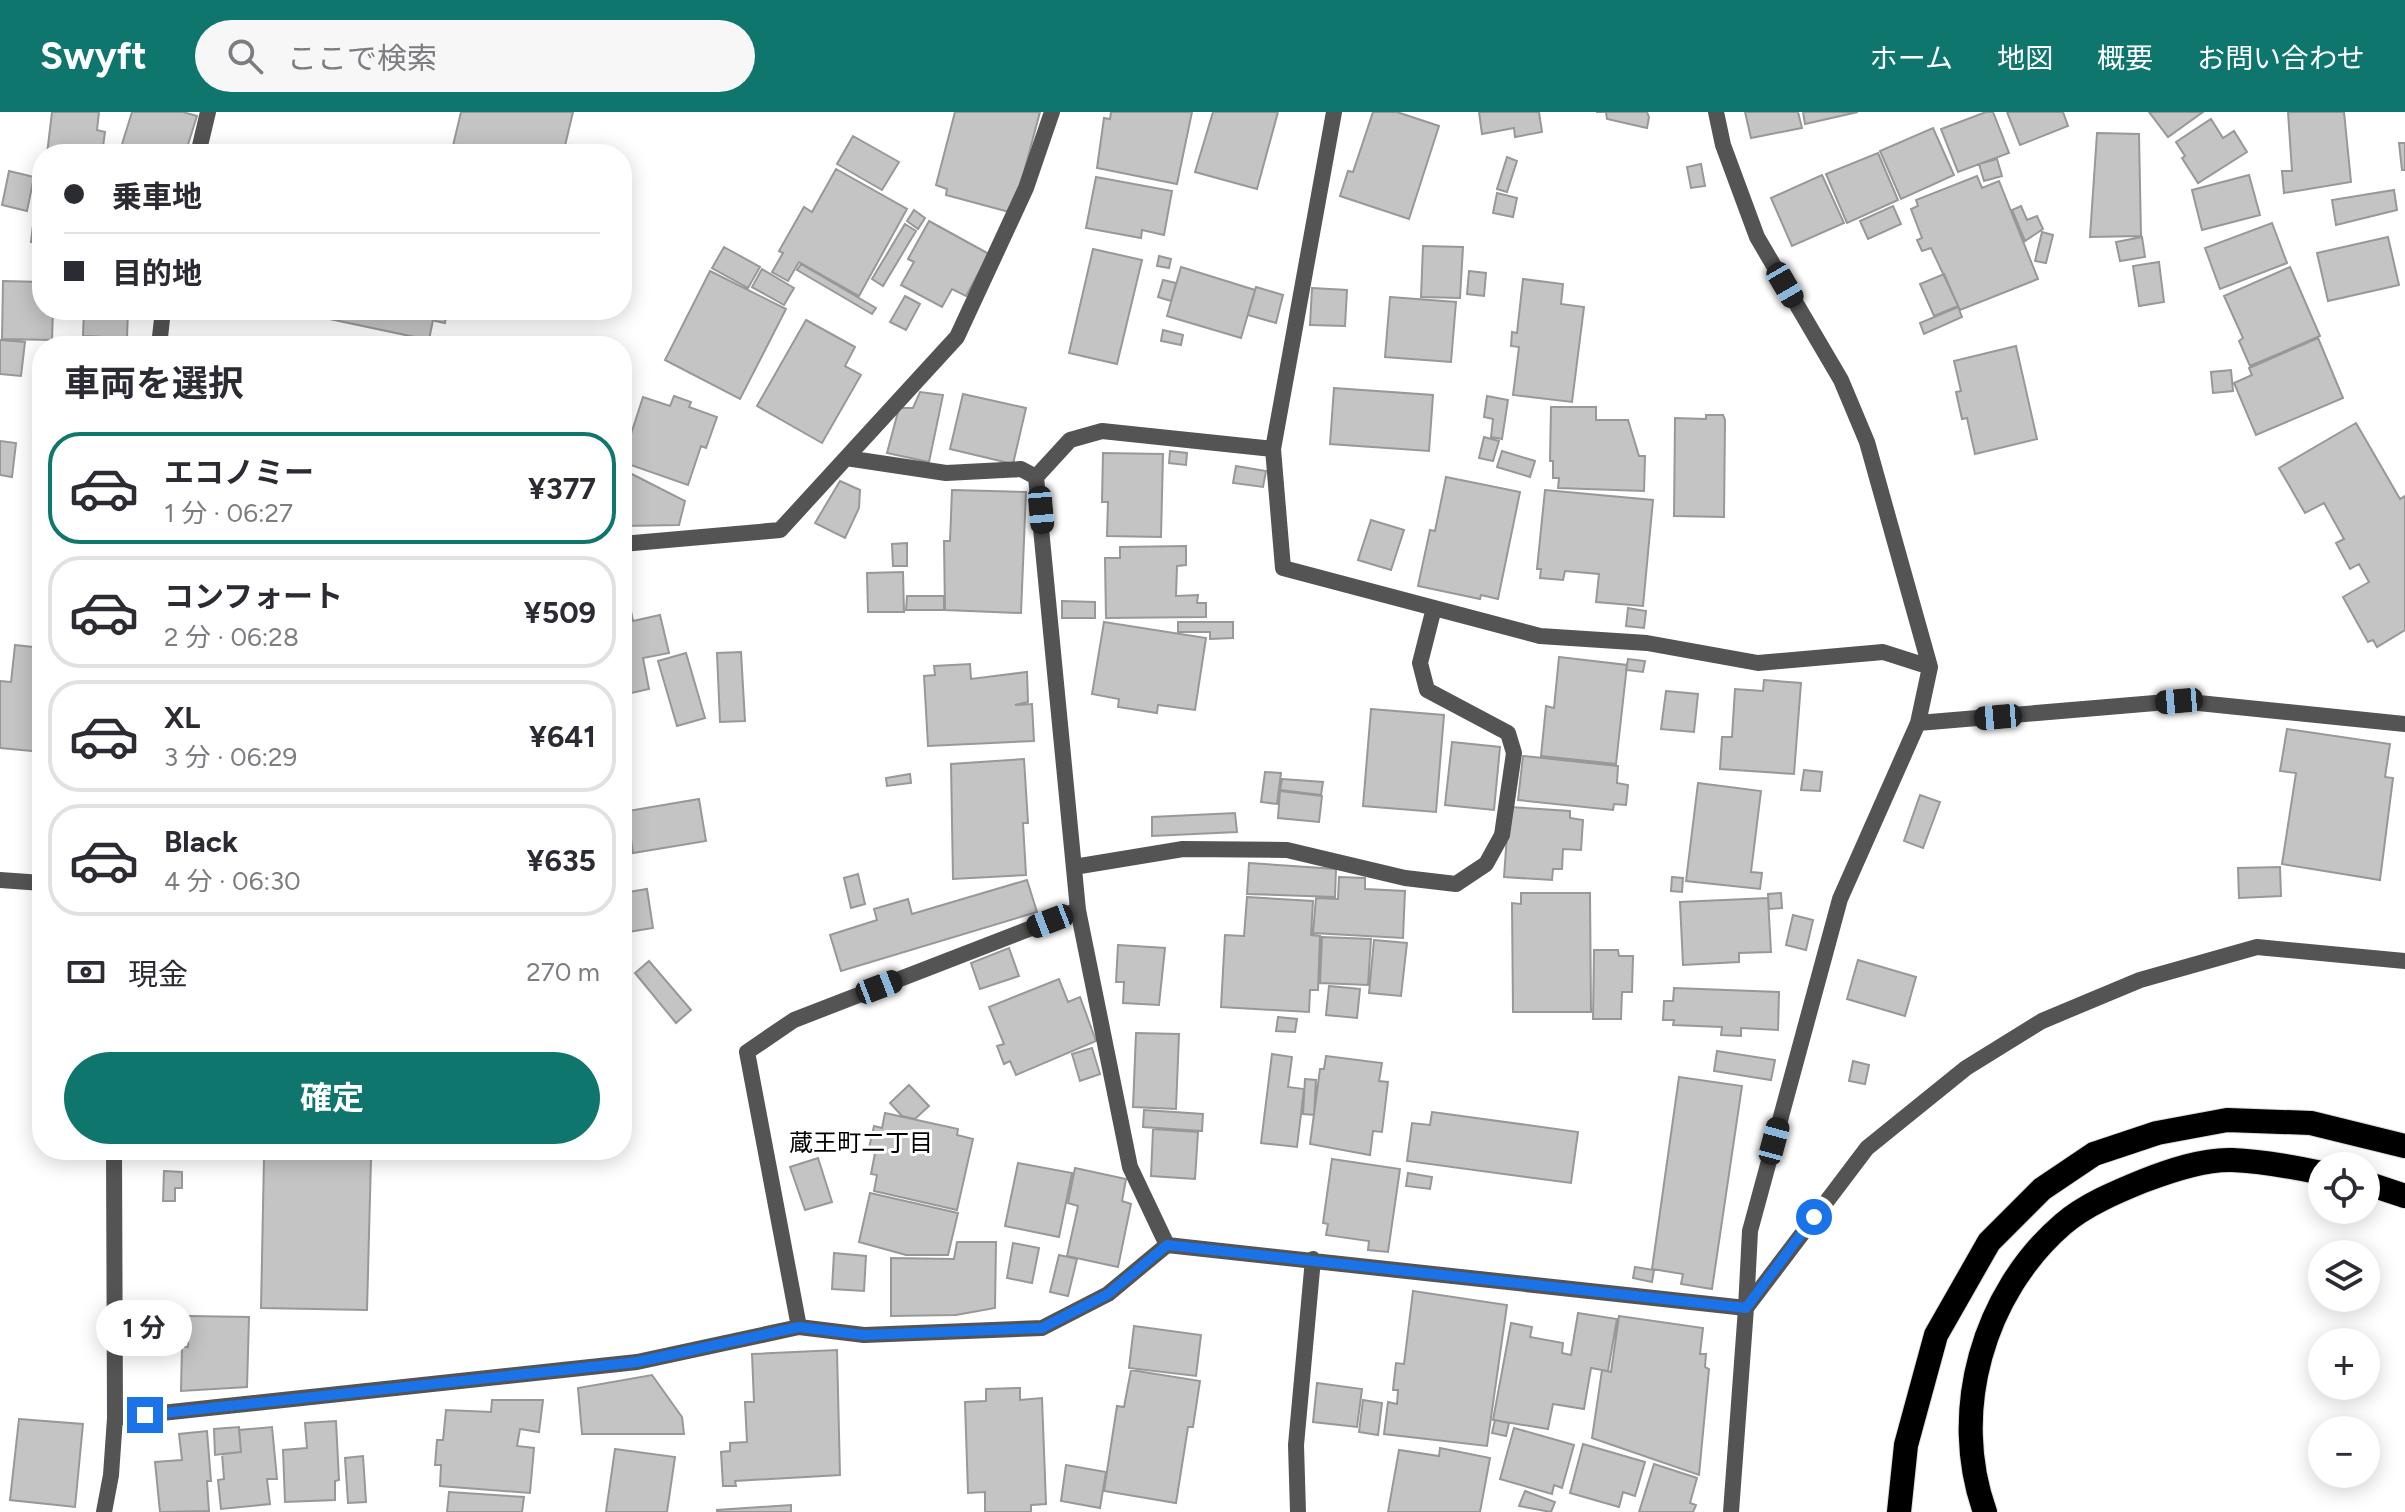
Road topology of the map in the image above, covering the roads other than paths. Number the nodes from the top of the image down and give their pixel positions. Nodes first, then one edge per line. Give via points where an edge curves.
1 (208, 112) edge
2 (1052, 112) edge
3 (1334, 112) edge
4 (1716, 112) edge
5 (200, 144) edge
6 (1273, 449) junction
7 (846, 458) junction
8 (1036, 477) junction
9 (632, 543) edge
10 (1434, 608) junction
11 (1930, 667) junction
12 (1918, 723) junction
13 (2405, 724) edge
14 (1074, 867) junction
15 (0, 880) edge
16 (32, 882) edge
17 (1078, 910) junction
18 (2405, 961) edge
19 (2405, 1146) edge
20 (114, 1160) edge
21 (2308, 1171) edge
22 (2380, 1188) edge
23 (2405, 1196) edge
24 (1167, 1245) junction
25 (1313, 1259) junction
26 (1746, 1308) junction
27 (799, 1327) junction
28 (115, 1418) junction
29 (104, 1512) edge
30 (1298, 1512) edge
31 (1731, 1512) edge
32 (1899, 1512) edge
33 (1985, 1512) edge

1 - 5 street
2 - 7 street via 1026,188 957,337
3 - 6 street
4 - 11 street via 1757,237 1841,380 1867,442
6 - 8 street via 1102,431 1070,440
6 - 10 street via 1283,568
7 - 8 street via 946,473 1021,469
7 - 9 street via 780,530
8 - 14 street
10 - 11 street via 1540,636 1647,643 1758,663 1883,652
10 - 14 street via 1420,663 1427,690 1508,733 1514,753 1502,835 1486,864 1456,884 1405,878 1287,850 1183,849
11 - 12 street
12 - 13 street via 2179,701
12 - 26 street via 1840,899 1750,1231
14 - 17 street
15 - 16 street
17 - 24 street via 1130,1167
17 - 27 street via 794,1020 747,1052
18 - 26 street via 2257,947 2140,980 2042,1021 1966,1068 1867,1148
19 - 32 highway via 2311,1123 2227,1120 2157,1133 2094,1154 2042,1189 1989,1242 1936,1335 1906,1445
20 - 28 street
21 - 33 highway via 2229,1160 2167,1172 2112,1194 2064,1224 2021,1269 1980,1349 1968,1435
22 - 23 highway
24 - 25 street
24 - 27 street via 1108,1294 1042,1328 864,1335
25 - 26 street
25 - 30 street via 1296,1445
26 - 31 street
27 - 28 street via 637,1362
28 - 29 street

